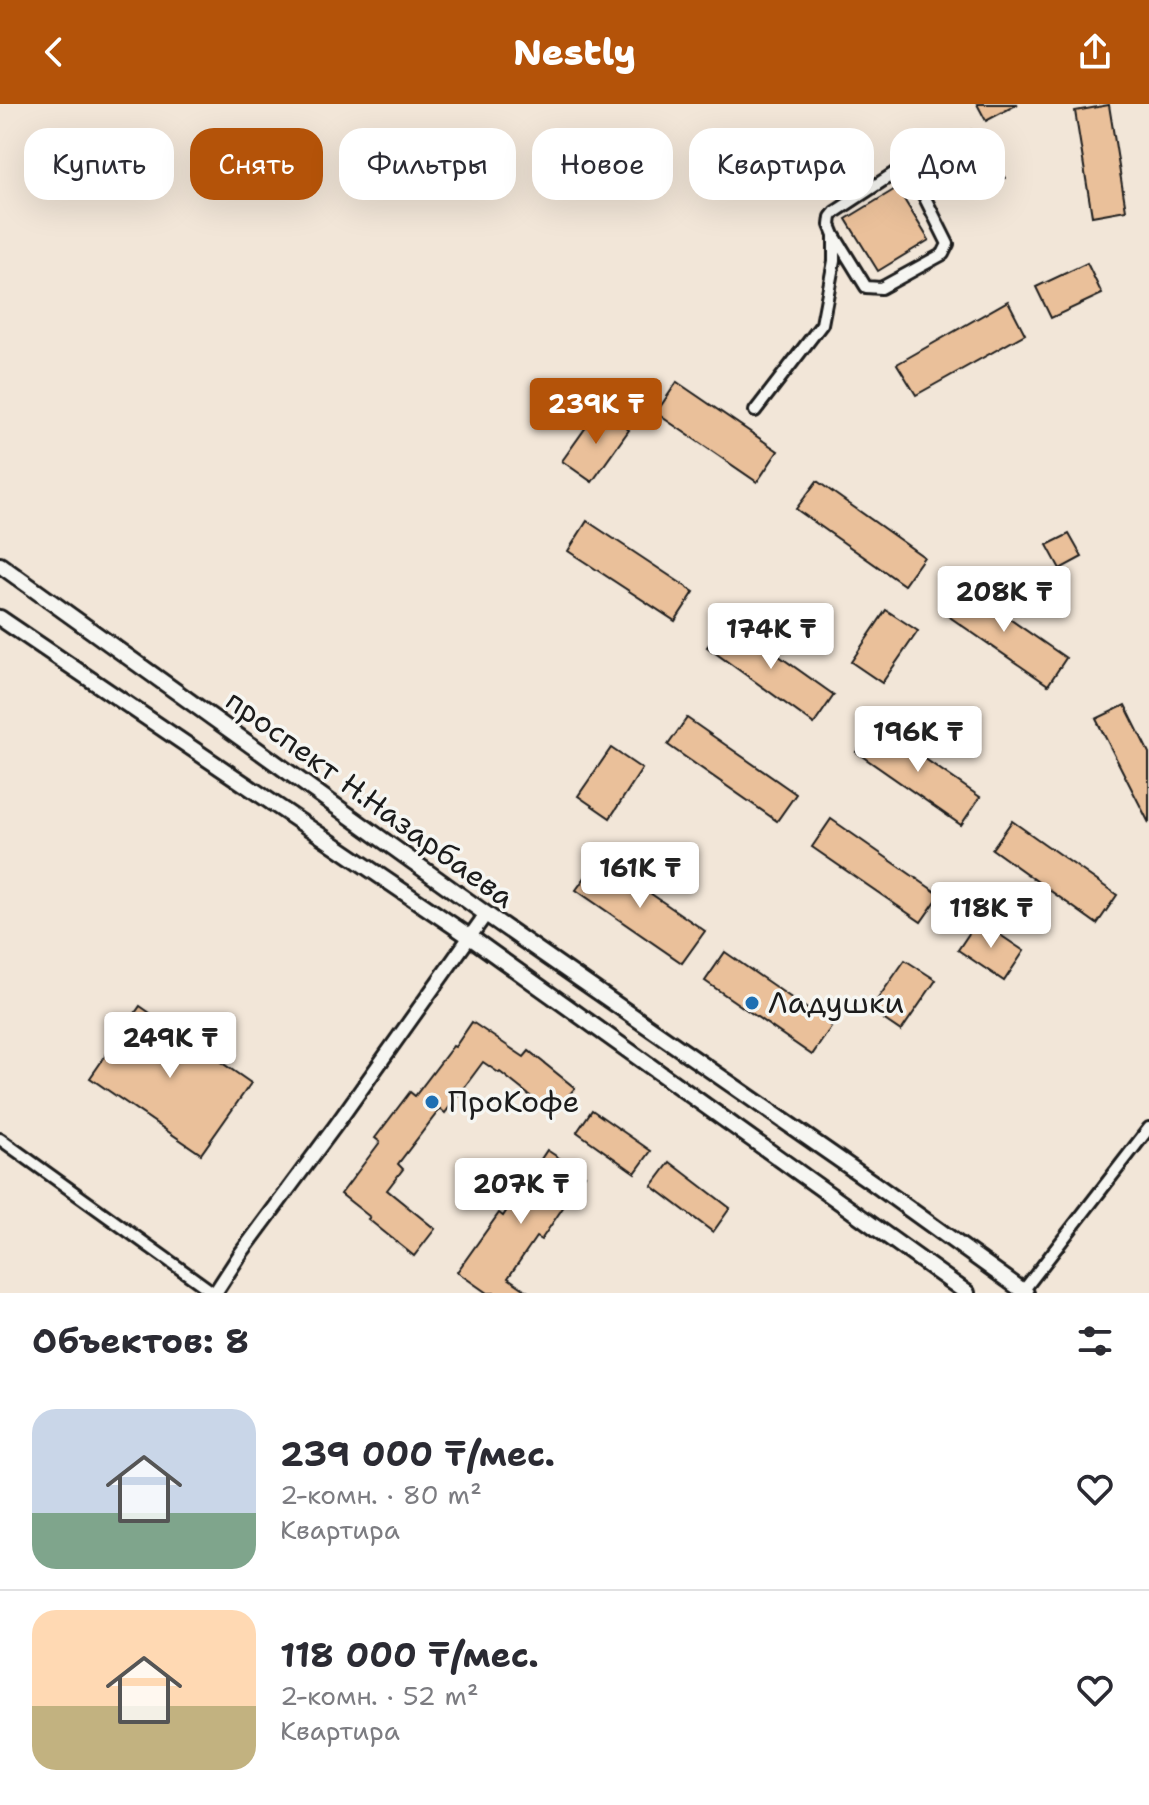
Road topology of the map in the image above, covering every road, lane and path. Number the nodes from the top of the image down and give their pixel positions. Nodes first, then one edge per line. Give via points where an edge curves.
1 (834, 235) junction
2 (755, 411) dead end
3 (0, 565) edge
4 (0, 618) edge
5 (486, 914) junction
6 (470, 937) junction
7 (1149, 1128) edge
8 (0, 1139) edge
9 (1025, 1292) edge
10 (214, 1293) edge
11 (967, 1293) edge

1 - 1 street via 830,225 835,212 899,170 914,176 948,247 873,289 866,287
1 - 2 street via 822,324
3 - 5 main road, проспект Н.Назарбаева
4 - 6 main road, проспект Н.Назарбаева
5 - 6 street
5 - 9 main road, проспект Н.Назарбаева
6 - 10 street
6 - 11 main road, проспект Н.Назарбаева
7 - 9 street
8 - 10 street

